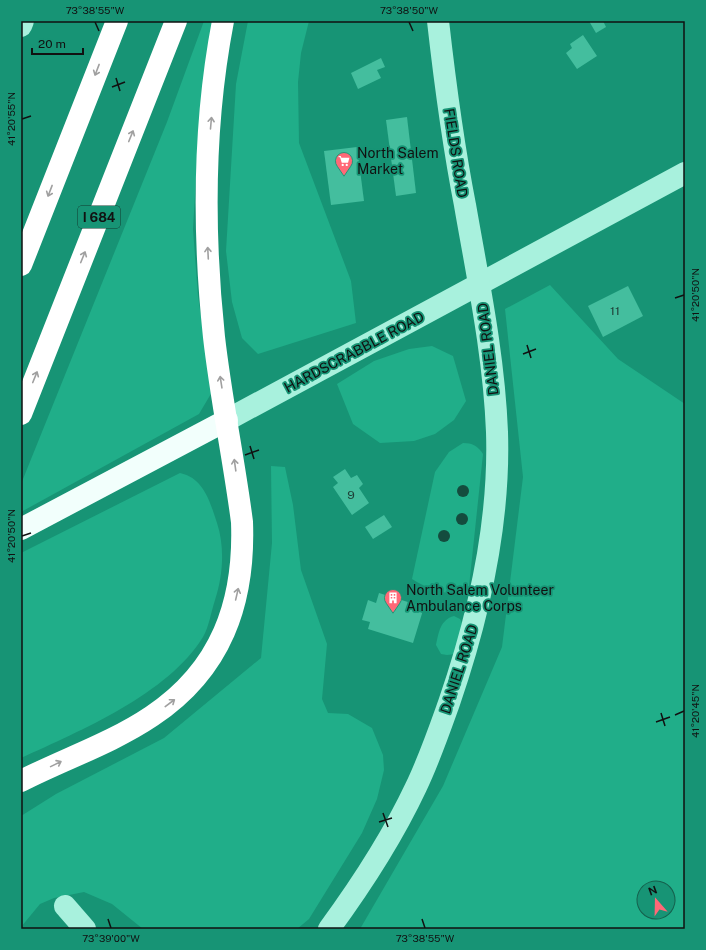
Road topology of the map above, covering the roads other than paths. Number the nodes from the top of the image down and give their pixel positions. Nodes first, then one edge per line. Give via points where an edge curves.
1 (23, 21) edge
2 (117, 21) edge
3 (176, 21) edge
4 (223, 21) edge
5 (438, 21) edge
6 (21, 26) edge
7 (685, 173) edge
8 (21, 265) edge
9 (480, 284) junction
10 (21, 414) edge
11 (227, 420) junction
12 (21, 529) edge
13 (21, 781) edge
14 (65, 906) dead end
15 (85, 929) edge
16 (329, 929) edge

1 - 6 street
2 -> 8 highway
10 -> 3 highway, I 684
11 -> 4 highway via 214,338 207,236 209,137
5 - 9 street, FIELDS ROAD via 464,205
7 - 9 street, HARDSCRABBLE ROAD
9 - 11 street, HARDSCRABBLE ROAD
9 - 16 street, DANIEL ROAD via 497,432 495,492 477,613 452,694 417,786 362,884
11 - 12 main road, HARDSCRABBLE ROAD
13 -> 11 highway via 151,717 194,681 212,656 234,607 243,551 242,522
14 - 15 street

